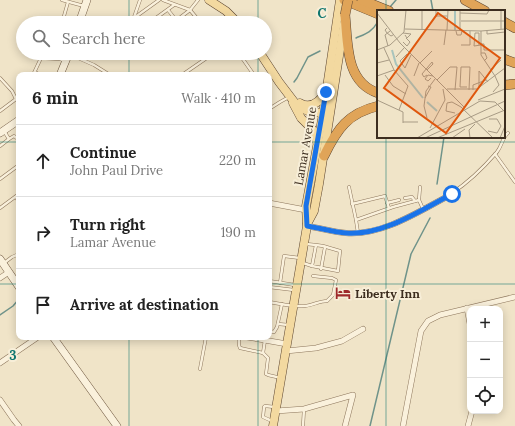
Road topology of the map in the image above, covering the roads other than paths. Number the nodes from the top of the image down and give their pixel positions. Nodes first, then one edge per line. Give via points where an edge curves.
1 (62, 0) edge
2 (140, 0) edge
3 (159, 0) edge
4 (163, 0) edge
5 (198, 0) edge
6 (209, 0) edge
7 (340, 0) edge
8 (344, 0) edge
9 (348, 0) edge
10 (362, 0) edge
11 (465, 0) edge
12 (68, 2) junction
13 (86, 3) edge
14 (174, 5) junction
15 (168, 10) junction
16 (190, 10) junction
17 (387, 10) edge
18 (483, 10) edge
19 (342, 13) junction
20 (377, 14) edge
21 (64, 16) edge
22 (81, 16) edge
23 (135, 16) edge
24 (137, 16) edge
25 (159, 16) edge
26 (173, 16) edge
27 (182, 16) edge
28 (195, 16) edge
29 (231, 16) edge
30 (505, 23) edge
31 (515, 28) edge
32 (40, 60) edge
33 (66, 60) edge
34 (80, 60) edge
35 (204, 60) edge
36 (244, 60) edge
37 (265, 60) edge
38 (505, 60) edge
39 (515, 64) edge
40 (35, 72) edge
41 (61, 72) edge
42 (105, 72) edge
43 (186, 72) edge
44 (252, 72) edge
45 (0, 78) edge
46 (515, 84) edge
47 (505, 85) edge
48 (326, 92) junction
49 (377, 93) edge
50 (290, 97) junction
51 (16, 99) joint
52 (377, 106) edge
53 (272, 107) edge
54 (0, 111) edge
55 (327, 114) junction
56 (16, 122) edge
57 (2, 131) edge
58 (508, 133) dead end
59 (505, 136) edge
60 (16, 138) edge
61 (504, 138) edge
62 (9, 140) junction
63 (317, 145) junction
64 (0, 146) edge
65 (495, 154) junction
66 (324, 156) junction
67 (16, 167) edge
68 (0, 179) edge
69 (515, 182) edge
70 (349, 187) dead end
71 (420, 187) dead end
72 (452, 194) joint
73 (16, 197) edge
74 (405, 198) dead end
75 (399, 200) dead end
76 (419, 200) junction
77 (416, 201) junction
78 (387, 203) junction
79 (272, 204) edge
80 (352, 204) junction
81 (0, 208) edge
82 (389, 208) junction
83 (423, 209) junction
84 (306, 210) junction
85 (356, 220) junction
86 (307, 226) junction
87 (358, 233) junction
88 (304, 244) junction
89 (316, 245) junction
90 (325, 247) junction
91 (16, 255) edge
92 (301, 260) junction
93 (1, 261) edge
94 (312, 266) junction
95 (321, 269) junction
96 (9, 272) junction
97 (313, 276) dead end
98 (0, 278) edge
99 (16, 282) edge
100 (272, 282) edge
101 (280, 283) junction
102 (272, 287) edge
103 (297, 288) junction
104 (515, 297) edge
105 (272, 302) edge
106 (282, 304) junction
107 (294, 306) junction
108 (476, 306) edge
109 (467, 308) edge
110 (278, 324) junction
111 (290, 326) junction
112 (363, 330) dead end
113 (272, 332) edge
114 (34, 340) edge
115 (55, 340) edge
116 (205, 340) edge
117 (239, 340) edge
118 (265, 340) joint
119 (287, 348) junction
120 (263, 353) junction
121 (0, 363) edge
122 (200, 369) dead end
123 (281, 378) junction
124 (0, 400) edge
125 (276, 409) junction
126 (304, 409) junction
127 (471, 414) edge
128 (274, 424) edge
129 (19, 426) edge
130 (117, 426) edge
131 (303, 426) edge
132 (345, 426) edge
133 (403, 426) edge
134 (468, 426) edge

1 - 12 lane
2 - 23 lane
3 - 24 lane
4 - 14 lane
5 - 16 lane
6 - 29 main road
7 - 19 main road, Lamar Avenue
8 - 20 highway
9 - 19 highway, Lamar Avenue, bridge
10 - 17 highway
11 - 18 highway
12 - 13 lane
12 - 21 lane
13 - 22 street
14 - 15 lane
14 - 16 lane
15 - 25 lane
15 - 26 lane
16 - 27 lane
16 - 28 lane
19 - 48 main road, Lamar Avenue
19 - 49 highway via 354,73 366,86
19 - 55 main road, Lamar Avenue
30 - 31 highway
32 - 40 lane
33 - 41 street
34 - 42 lane
35 - 43 lane
36 - 44 lane
37 - 50 main road
38 - 39 highway
45 - 51 lane
46 - 47 highway
48 - 50 main road via 317,102 308,106
48 - 55 main road, Lamar Avenue
50 - 53 lane
50 - 55 main road via 303,109
50 - 63 main road via 301,118 313,130
51 - 54 lane
52 - 66 highway via 357,113 344,124
55 - 63 main road, Lamar Avenue
55 - 66 main road, Lamar Avenue
56 - 57 street
57 - 62 lane
58 - 59 lane
60 - 62 lane via 14,136
61 - 65 lane
62 - 64 lane
63 - 84 main road, Lamar Avenue
65 - 69 lane
65 - 72 lane via 467,183
66 - 86 main road, Lamar Avenue via 314,211
67 - 68 lane
70 - 80 lane
71 - 76 lane
72 - 83 street
73 - 81 lane
74 - 77 lane via 412,196
75 - 78 lane
76 - 77 lane
76 - 83 lane
77 - 82 lane
78 - 80 lane via 385,196
78 - 82 lane
79 - 84 street
80 - 85 lane
82 - 85 lane
83 - 87 street via 391,225
84 - 86 main road, Lamar Avenue
85 - 87 lane
86 - 87 street
86 - 88 main road, Lamar Avenue
88 - 89 lane
88 - 92 main road, Lamar Avenue
89 - 90 lane
89 - 94 lane
90 - 95 lane
90 - 95 lane via 340,251 338,271
91 - 93 lane
92 - 94 lane
92 - 101 lane via 284,256
92 - 103 main road, Lamar Avenue
93 - 96 street
94 - 95 lane
96 - 98 street
96 - 99 street
97 - 107 lane via 336,280 333,295 328,301
100 - 101 lane
101 - 103 lane
102 - 103 lane
103 - 107 main road, Lamar Avenue
104 - 108 street
105 - 106 lane
106 - 107 lane
106 - 110 lane
107 - 111 main road, Lamar Avenue
109 - 133 street via 440,315 428,322 421,331
110 - 111 lane
110 - 113 lane
111 - 119 main road, Lamar Avenue
112 - 119 street via 316,348
114 - 121 street
115 - 130 street
116 - 122 lane
117 - 120 lane via 240,348
118 - 119 street
118 - 120 lane
119 - 123 main road, Lamar Avenue
120 - 123 lane via 268,358 266,374
123 - 125 main road, Lamar Avenue
124 - 129 street
125 - 126 street
125 - 128 main road, Lamar Avenue
125 - 128 lane via 265,406 263,415
126 - 131 lane
126 - 132 street via 353,395
127 - 134 street

